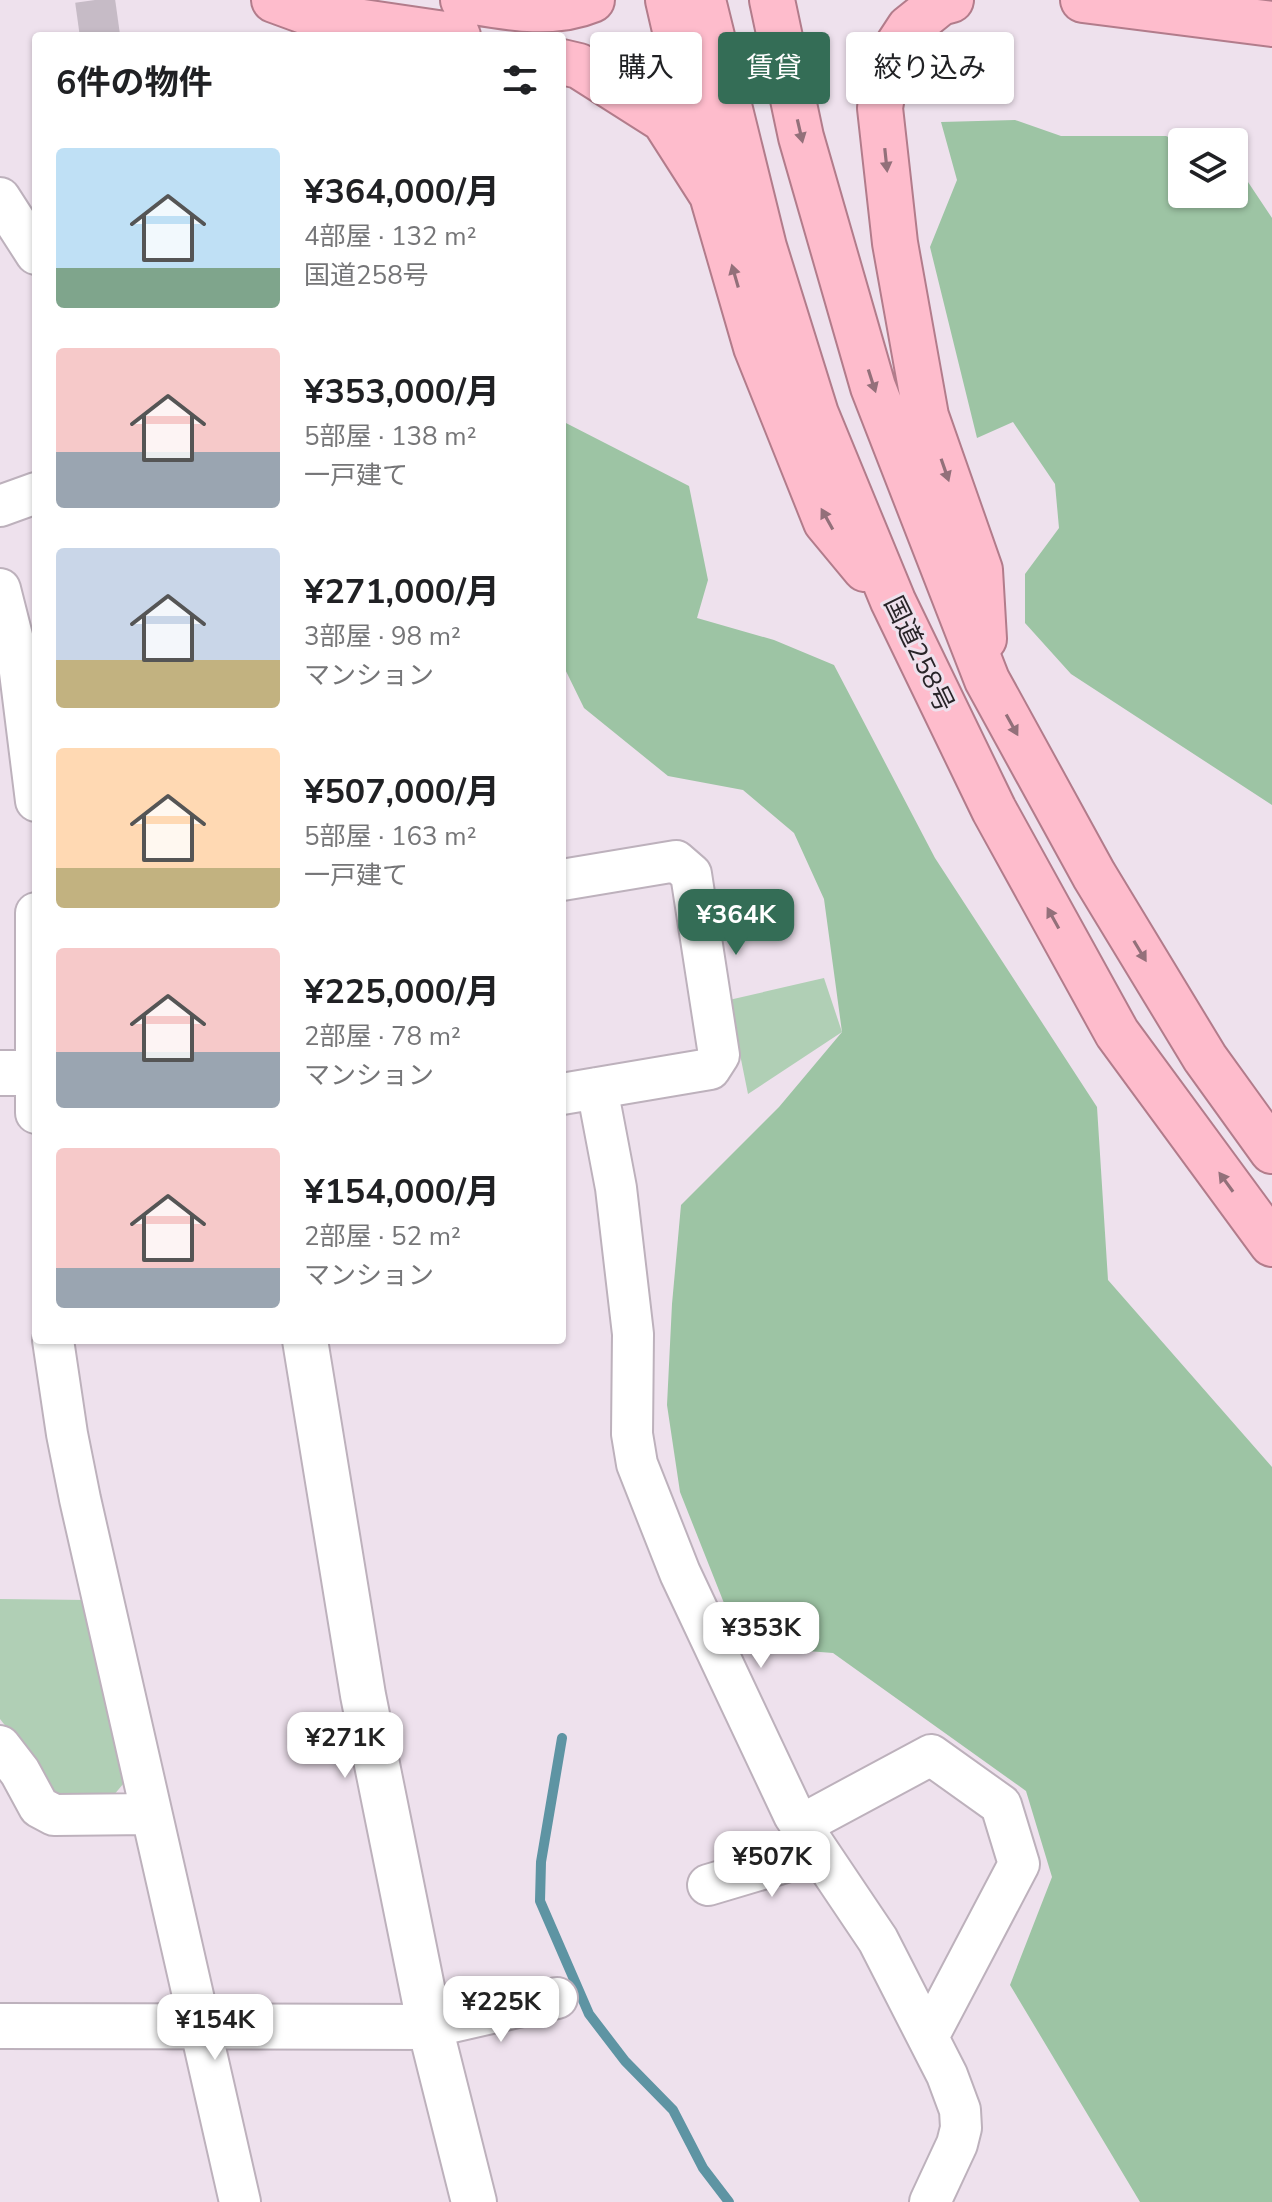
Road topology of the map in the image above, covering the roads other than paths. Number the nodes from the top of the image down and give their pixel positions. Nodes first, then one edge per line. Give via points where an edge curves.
1 (274, 0) edge
2 (463, 0) edge
3 (592, 0) edge
4 (668, 0) edge
5 (703, 0) edge
6 (772, 0) edge
7 (951, 0) edge
8 (1083, 0) edge
9 (1272, 24) edge
10 (431, 32) edge
11 (566, 63) edge
12 (712, 195) junction
13 (0, 198) edge
14 (32, 248) edge
15 (32, 494) edge
16 (0, 506) edge
17 (0, 589) edge
18 (893, 601) junction
19 (987, 680) junction
20 (32, 769) edge
21 (566, 879) edge
22 (32, 989) edge
23 (27, 1083) edge
24 (580, 1091) edge
25 (1272, 1151) edge
26 (1272, 1244) edge
27 (54, 1344) edge
28 (306, 1344) edge
29 (0, 1746) edge
30 (151, 1814) junction
31 (810, 1838) junction
32 (708, 1885) dead end
33 (557, 1998) dead end
34 (0, 2026) edge
35 (430, 2027) junction
36 (199, 2029) junction
37 (928, 2037) junction
38 (240, 2202) edge
39 (474, 2202) edge
40 (930, 2202) edge

1 - 10 highway via 315,15
2 - 3 highway via 516,9 574,8
4 - 12 highway
5 - 18 highway, 国道258号 via 764,247 811,398
6 -> 19 highway, 国道258号 via 801,137 873,387
7 -> 19 highway via 909,28 888,60 880,108 895,243 926,416 980,570
8 - 9 highway
11 - 12 highway via 664,120
18 -> 12 highway via 826,522 756,347
13 - 14 street
15 - 16 street
17 - 20 street via 19,664
26 -> 18 highway, 国道258号 via 1117,1033 994,810
19 -> 25 highway, 国道258号 via 1094,875 1189,1032
21 - 24 street via 676,861 691,874 719,1055 710,1069
22 - 23 street
24 - 31 street via 616,1188 633,1334 632,1434 637,1464 680,1573
27 - 30 street via 80,1499
28 - 35 street via 363,1695
29 - 30 street via 39,1807 54,1815
30 - 36 street
31 - 32 street
31 - 37 street via 878,1940
31 - 37 street via 931,1755 1001,1805 1019,1864
33 - 35 street
34 - 36 street
35 - 36 street
35 - 39 street
36 - 38 street
37 - 40 street via 960,2110 961,2128

